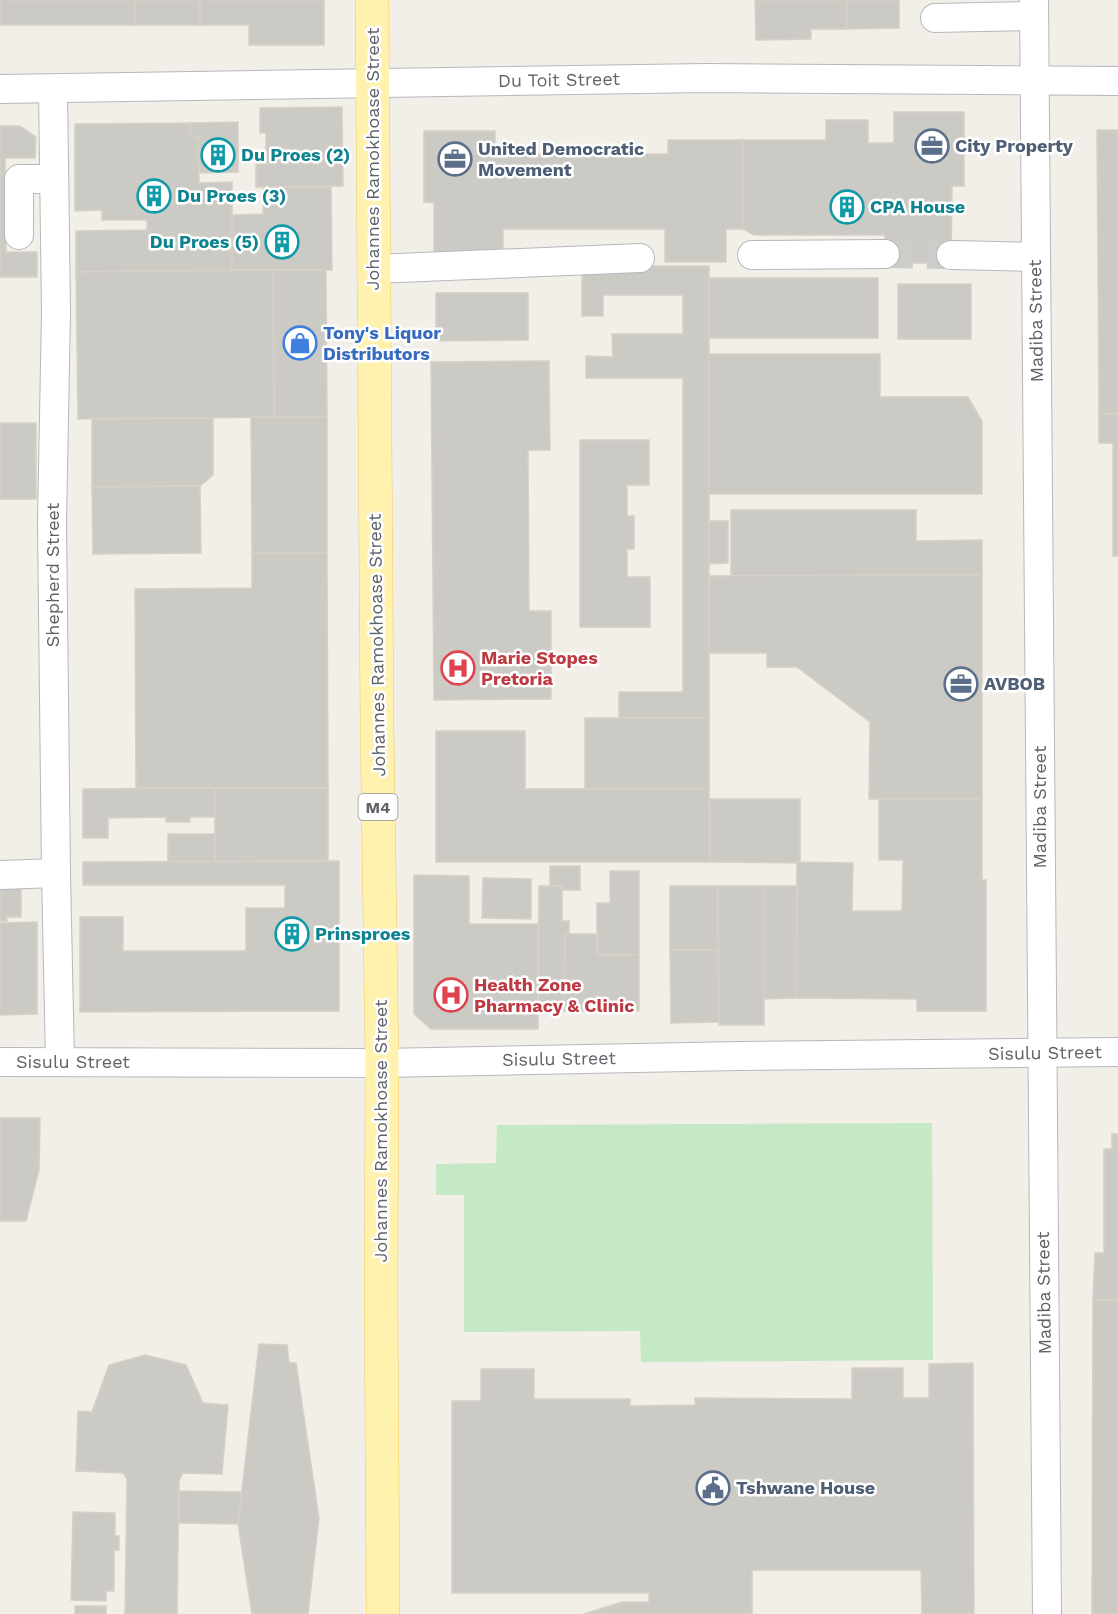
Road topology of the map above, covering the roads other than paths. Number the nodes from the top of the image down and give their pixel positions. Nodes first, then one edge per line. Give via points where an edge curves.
1 (372, 0) edge
2 (1034, 8) edge
3 (935, 18) dead end
4 (1035, 81) junction
5 (1118, 81) edge
6 (373, 83) junction
7 (0, 88) edge
8 (53, 88) junction
9 (54, 179) junction
10 (19, 235) dead end
11 (885, 254) tunnel mouth
12 (752, 255) dead end
13 (951, 255) tunnel mouth
14 (1036, 257) junction
15 (640, 258) dead end
16 (374, 269) junction
17 (56, 873) junction
18 (0, 875) edge
19 (1118, 1052) edge
20 (1042, 1053) junction
21 (0, 1062) edge
22 (60, 1062) junction
23 (382, 1063) junction
24 (383, 1614) edge
25 (1047, 1614) edge

1 - 6 main road, Johannes Ramokhoase Street / M4
2 - 3 street
2 - 4 street, Madiba Street
4 - 5 street, Du Toit Street
4 - 6 street, Du Toit Street via 707,78
4 - 14 street, Madiba Street
6 - 8 street, Du Toit Street
6 - 16 main road, Johannes Ramokhoase Street / M4
7 - 8 street, Du Toit Street
8 - 9 street, Shepherd Street
9 - 10 street via 19,170
9 - 17 street, Shepherd Street via 52,534
11 - 12 street
13 - 14 street
14 - 20 street, Madiba Street
15 - 16 street
16 - 23 main road, Johannes Ramokhoase Street / M4
17 - 18 street
17 - 22 street, Shepherd Street
19 - 20 street, Sisulu Street
20 - 23 street, Sisulu Street
20 - 25 street, Madiba Street
21 - 22 street, Sisulu Street
22 - 23 street, Sisulu Street
23 - 24 main road, Johannes Ramokhoase Street / M4

